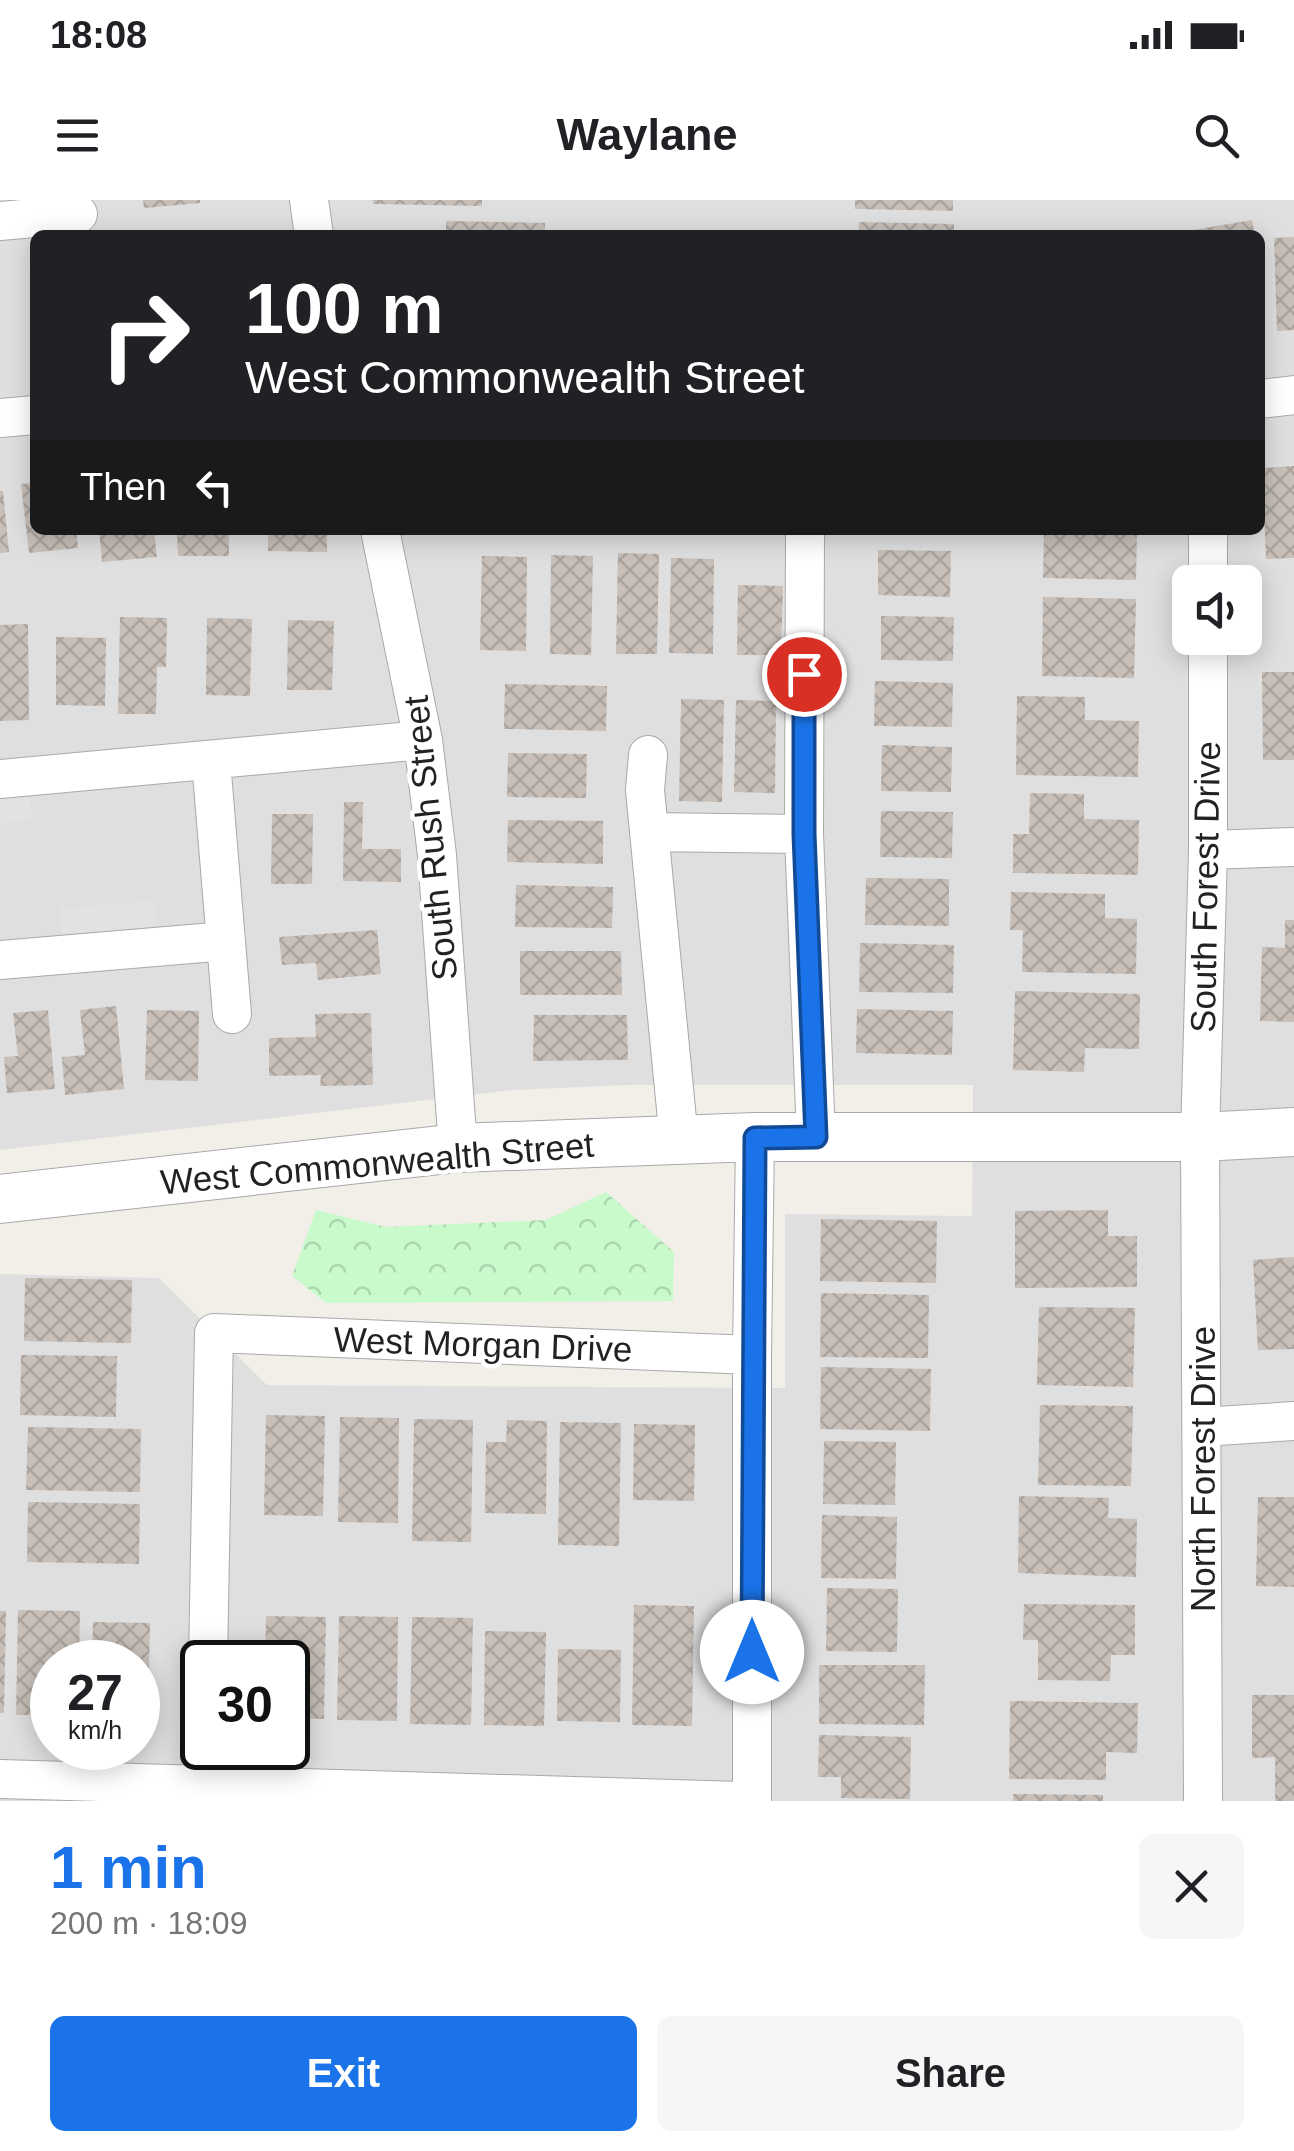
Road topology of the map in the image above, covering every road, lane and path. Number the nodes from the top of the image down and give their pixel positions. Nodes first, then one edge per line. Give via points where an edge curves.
1 (309, 200) edge
2 (78, 216) edge
3 (0, 221) edge
4 (313, 230) edge
5 (1294, 394) edge
6 (1265, 398) edge
7 (30, 415) edge
8 (0, 418) edge
9 (381, 535) edge
10 (805, 535) edge
11 (1208, 535) edge
12 (1208, 565) edge
13 (1208, 655) edge
14 (423, 740) junction
15 (648, 755) dead end
16 (211, 760) junction
17 (0, 779) edge
18 (649, 832) junction
19 (804, 834) junction
20 (1294, 848) edge
21 (1208, 850) junction
22 (226, 941) junction
23 (0, 960) edge
24 (232, 1014) dead end
25 (1294, 1132) edge
26 (816, 1137) junction
27 (755, 1138) junction
28 (1200, 1138) junction
29 (678, 1140) junction
30 (458, 1148) junction
31 (0, 1199) edge
32 (752, 1355) junction
33 (1294, 1421) edge
34 (1202, 1427) junction
35 (208, 1640) edge
36 (180, 1767) edge
37 (280, 1770) edge
38 (0, 1780) edge
39 (740, 1801) edge
40 (752, 1801) edge
41 (1202, 1801) edge

1 - 4 street
2 - 3 street
5 - 6 street
7 - 8 street
9 - 14 street, South Rush Street
10 - 19 street
11 - 12 street
13 - 21 street, South Forest Drive
14 - 16 street
14 - 30 street, South Rush Street
15 - 18 street
16 - 17 street
16 - 22 street
18 - 19 street
18 - 29 street
19 - 26 street
20 - 21 street
21 - 28 street, South Forest Drive
22 - 23 street
22 - 24 street
25 - 28 street, West Commonwealth Street
26 - 27 street, West Commonwealth Street
26 - 28 street, West Commonwealth Street
27 - 29 street, West Commonwealth Street
27 - 32 street
28 - 34 street, North Forest Drive
29 - 30 street, West Commonwealth Street
30 - 31 street, West Commonwealth Street
32 - 35 street, West Morgan Drive via 214,1334
32 - 40 street
33 - 34 street
34 - 41 street, North Forest Drive
36 - 38 street
37 - 39 street

